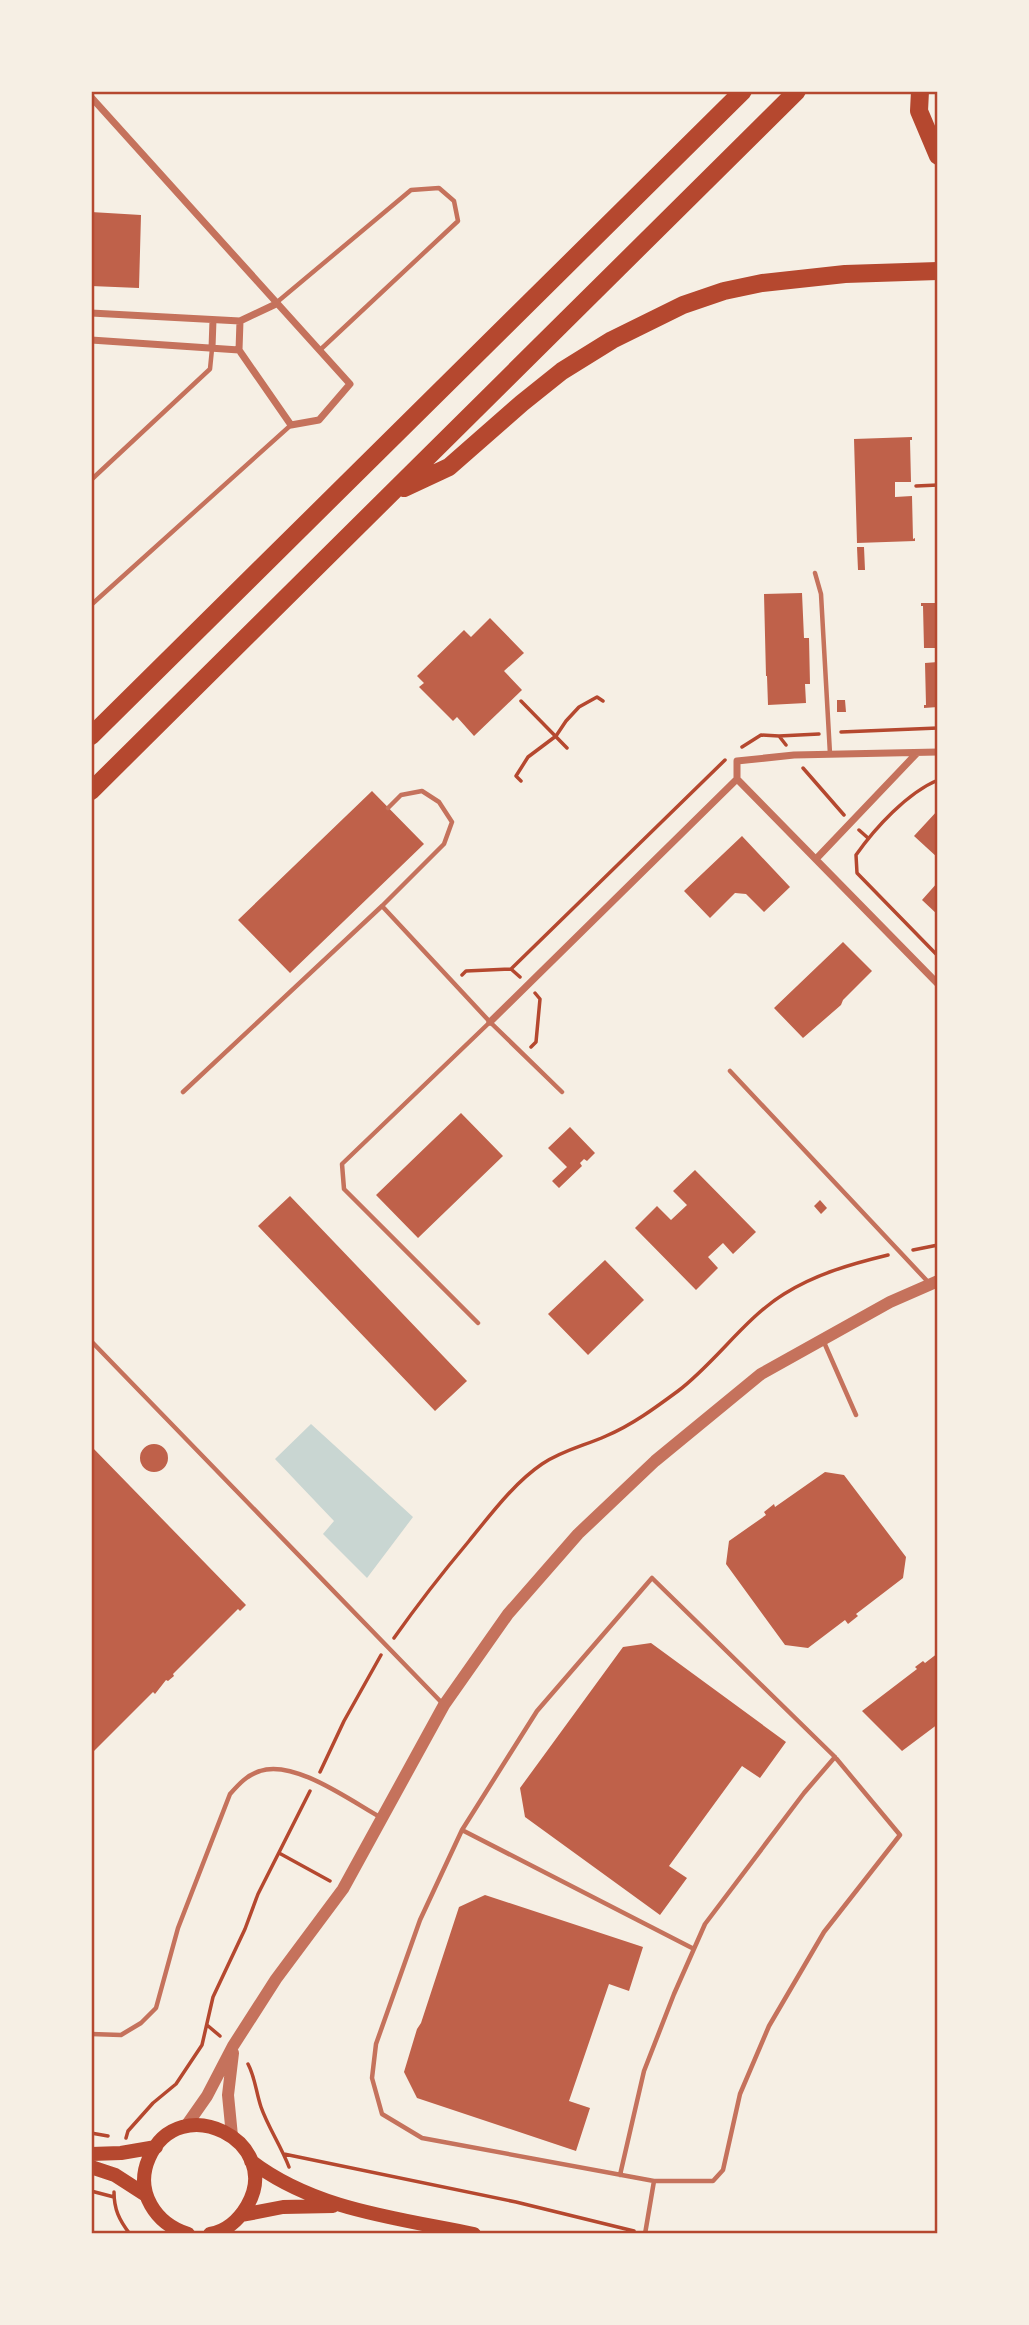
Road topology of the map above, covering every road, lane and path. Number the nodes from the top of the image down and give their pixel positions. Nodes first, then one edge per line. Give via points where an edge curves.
1 (744, 91) edge
2 (797, 91) edge
3 (920, 91) edge
4 (91, 97) edge
5 (938, 156) edge
6 (938, 271) edge
7 (276, 304) junction
8 (91, 313) edge
9 (213, 320) junction
10 (240, 321) junction
11 (91, 340) edge
12 (212, 348) junction
13 (239, 350) junction
14 (319, 350) junction
15 (291, 425) junction
16 (91, 480) edge
17 (938, 485) edge
18 (916, 486) dead end
19 (391, 493) junction
20 (815, 573) dead end
21 (91, 605) edge
22 (521, 701) dead end
23 (603, 701) dead end
24 (938, 728) edge
25 (829, 733) junction
26 (91, 736) edge
27 (556, 736) junction
28 (779, 736) junction
29 (567, 748) dead end
30 (739, 749) dead end
31 (938, 752) edge
32 (917, 753) junction
33 (830, 754) junction
34 (794, 755) junction
35 (735, 758) junction
36 (726, 759) dead end
37 (737, 779) junction
38 (938, 780) edge
39 (522, 781) dead end
40 (91, 791) edge
41 (388, 808) dead end
42 (850, 822) junction
43 (868, 838) junction
44 (816, 859) junction
45 (382, 906) junction
46 (938, 956) edge
47 (511, 969) dead end
48 (453, 983) junction
49 (938, 984) edge
50 (489, 1022) junction
51 (730, 1071) dead end
52 (183, 1092) dead end
53 (562, 1092) dead end
54 (938, 1245) edge
55 (901, 1252) junction
56 (934, 1283) edge
57 (478, 1322) dead end
58 (822, 1340) junction
59 (91, 1341) edge
60 (856, 1415) dead end
61 (388, 1648) junction
62 (444, 1705) junction
63 (835, 1757) junction
64 (316, 1781) junction
65 (382, 1818) junction
66 (462, 1830) junction
67 (279, 1853) junction
68 (342, 1889) junction
69 (694, 1949) junction
70 (207, 2025) junction
71 (91, 2034) edge
72 (220, 2036) dead end
73 (233, 2046) junction
74 (244, 2059) dead end
75 (186, 2126) junction
76 (232, 2136) junction
77 (126, 2138) dead end
78 (156, 2147) junction
79 (91, 2154) edge
80 (284, 2154) junction
81 (251, 2161) junction
82 (91, 2166) edge
83 (289, 2171) dead end
84 (620, 2175) junction
85 (654, 2181) junction
86 (115, 2183) dead end
87 (91, 2191) edge
88 (146, 2195) junction
89 (114, 2197) junction
90 (341, 2206) junction
91 (242, 2216) junction
92 (167, 2229) edge
93 (130, 2234) edge
94 (188, 2234) edge
95 (212, 2234) edge
96 (272, 2234) edge
97 (284, 2234) edge
98 (474, 2234) edge
99 (645, 2234) edge

1 - 26 highway
2 - 19 highway
3 - 5 highway via 919,111
4 - 7 street
6 - 19 highway via 762,283 683,305 562,371 449,467
7 - 10 street
7 - 14 street
7 - 14 lane via 411,190 439,188 454,201 458,221
8 - 9 street
9 - 10 street
9 - 12 street
10 - 13 street
11 - 12 street
12 - 13 street
12 - 16 lane via 210,369
13 - 15 street
14 - 15 street via 351,384 318,420
15 - 21 lane
17 - 18 path
19 - 40 highway
20 - 25 lane via 821,594
22 - 27 path
23 - 27 path via 597,697 579,708
24 - 25 path
25 - 28 path
25 - 33 lane
27 - 29 path
27 - 39 path via 528,757 516,776
28 - 30 path via 761,735
28 - 34 path
31 - 32 street
32 - 33 street
32 - 42 street
33 - 34 street
34 - 35 street
34 - 42 path
35 - 36 path
35 - 37 street
37 - 44 street
37 - 50 street
38 - 43 path via 920,789
41 - 45 lane via 401,795 422,791 439,802 452,822 444,844
42 - 43 path
42 - 44 street
43 - 46 path via 856,855 857,873
44 - 49 street
45 - 48 lane
45 - 52 lane
47 - 48 path via 466,971
48 - 50 lane
50 - 53 lane
50 - 57 lane via 342,1164 344,1189
51 - 55 lane
54 - 55 path
55 - 56 lane
55 - 61 path via 836,1268 783,1294 703,1371 638,1420 542,1464 491,1513
56 - 58 street
58 - 60 lane
58 - 62 street via 761,1374 654,1461 578,1534 508,1614
59 - 61 lane
61 - 62 lane
61 - 64 path via 376,1662
62 - 65 street
63 - 66 lane via 652,1578 537,1711
63 - 69 lane via 705,1924
63 - 85 lane via 900,1835 824,1932 769,2026 740,2094 723,2169 713,2181
64 - 65 lane
64 - 67 path
64 - 71 lane via 270,1768 236,1787 178,1928 156,2008 121,2035
65 - 68 street
66 - 69 lane
66 - 84 lane via 420,1920 376,2044 372,2078 382,2114 422,2138
67 - 68 path
67 - 70 path via 213,1997
68 - 73 street
69 - 84 lane via 644,2071
70 - 72 path
70 - 77 path via 193,2062 144,2112
73 - 75 street
73 - 76 street via 228,2095
74 - 80 path
75 - 76 main road via 210,2126
75 - 78 main road
76 - 81 main road
78 - 79 main road
78 - 88 main road via 145,2170
80 - 83 path
80 - 99 path
81 - 90 main road via 289,2187
81 - 91 main road via 255,2184
82 - 88 main road
84 - 85 lane
85 - 99 lane
86 - 89 path
87 - 89 path
88 - 92 main road
89 - 93 path via 114,2206
90 - 91 main road via 283,2207
90 - 98 main road
91 - 95 main road
92 - 94 main road
96 - 97 path

